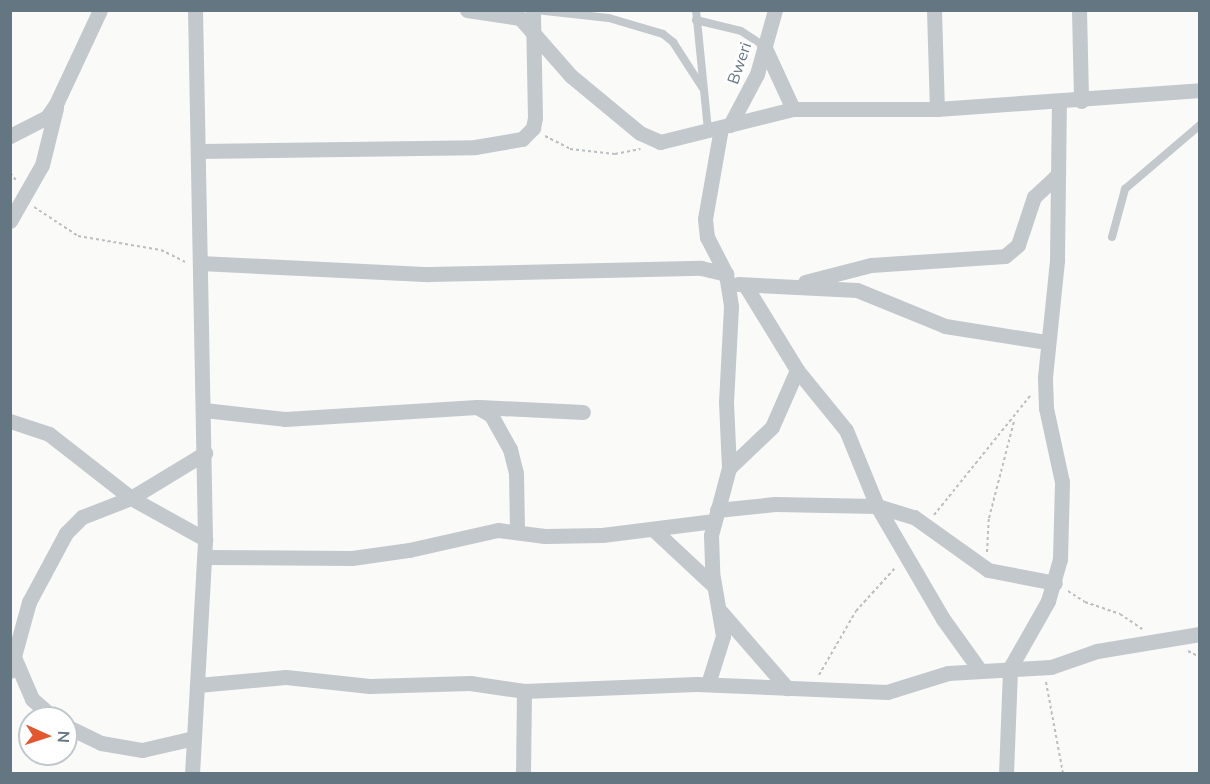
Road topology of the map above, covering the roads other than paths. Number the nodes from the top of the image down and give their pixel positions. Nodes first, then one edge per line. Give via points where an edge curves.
1 (100, 10) edge
2 (195, 10) edge
3 (467, 10) edge
4 (535, 10) edge
5 (696, 10) edge
6 (776, 10) edge
7 (934, 10) edge
8 (1079, 10) edge
9 (696, 20) junction
10 (532, 29) junction
11 (764, 46) junction
12 (702, 87) junction
13 (1200, 90) edge
14 (1081, 101) junction
15 (1059, 102) junction
16 (56, 104) junction
17 (793, 109) junction
18 (937, 109) junction
19 (1200, 125) edge
20 (720, 128) junction
21 (10, 136) edge
22 (199, 151) junction
23 (1058, 175) junction
24 (10, 221) edge
25 (1112, 237) dead end
26 (200, 268) junction
27 (734, 281) junction
28 (795, 285) junction
29 (1046, 342) junction
30 (797, 370) junction
31 (477, 407) junction
32 (204, 410) junction
33 (583, 412) dead end
34 (10, 421) edge
35 (205, 453) junction
36 (729, 468) junction
37 (131, 498) junction
38 (877, 506) junction
39 (716, 516) junction
40 (517, 530) junction
41 (655, 531) junction
42 (205, 539) junction
43 (205, 557) junction
44 (1055, 583) junction
45 (714, 586) junction
46 (721, 612) junction
47 (1200, 634) edge
48 (13, 654) junction
49 (1010, 668) junction
50 (979, 669) junction
51 (10, 671) edge
52 (708, 684) junction
53 (198, 685) junction
54 (787, 688) junction
55 (524, 691) junction
56 (40, 706) edge
57 (78, 732) edge
58 (194, 738) junction
59 (192, 774) edge
60 (523, 774) edge
61 (1006, 774) edge

1 - 16 street
2 - 22 street
3 - 10 street via 518,17
4 - 10 street
4 - 12 lane via 609,18 663,34 674,42
5 - 9 lane
6 - 11 street, Bweri
7 - 18 street
8 - 14 street
9 - 11 lane via 741,31
9 - 12 lane
10 - 20 street via 571,76 640,133 660,142
10 - 22 street via 533,128 522,139 475,147
11 - 17 street
11 - 20 street, Bweri via 757,74
12 - 20 lane
13 - 14 street
14 - 15 street
15 - 18 street
15 - 23 street
16 - 21 street via 47,117
16 - 24 street via 42,165
17 - 18 street
17 - 20 street
19 - 25 lane via 1125,189
20 - 27 street, Bweri via 705,219 707,237
22 - 26 street
23 - 28 street via 1034,197 1018,245 1005,256 871,265
23 - 29 street via 1057,260
26 - 27 street via 429,274 701,268
26 - 32 street
27 - 28 street
27 - 30 street, Bweri
27 - 36 street via 726,402
28 - 29 street via 857,290 945,326
29 - 44 street via 1046,408 1062,482 1062,532
30 - 36 street via 772,427
30 - 38 street, Bweri via 846,430
31 - 32 street via 285,419
31 - 33 street
31 - 40 street via 491,415 510,449 516,473
32 - 35 street
34 - 37 street via 49,434
35 - 37 street
35 - 42 street
36 - 39 street
37 - 42 street
37 - 48 street via 89,514 66,533 29,603
38 - 39 street via 775,504
38 - 44 street via 908,514 988,570
38 - 50 street, Bweri via 943,619
39 - 41 street
39 - 45 street
40 - 41 street via 553,536
40 - 43 street via 352,558
41 - 45 street
42 - 43 street
43 - 53 street
44 - 49 street
45 - 46 street
46 - 52 street via 722,644
46 - 54 street
47 - 49 street via 1097,651 1043,668
48 - 51 street
48 - 56 street via 32,699
49 - 50 street
49 - 61 street
50 - 54 street via 887,692
52 - 54 street
52 - 55 street
53 - 55 street via 304,678 351,685 434,682
53 - 58 street
55 - 60 street
57 - 58 street via 101,743 142,750
58 - 59 street

